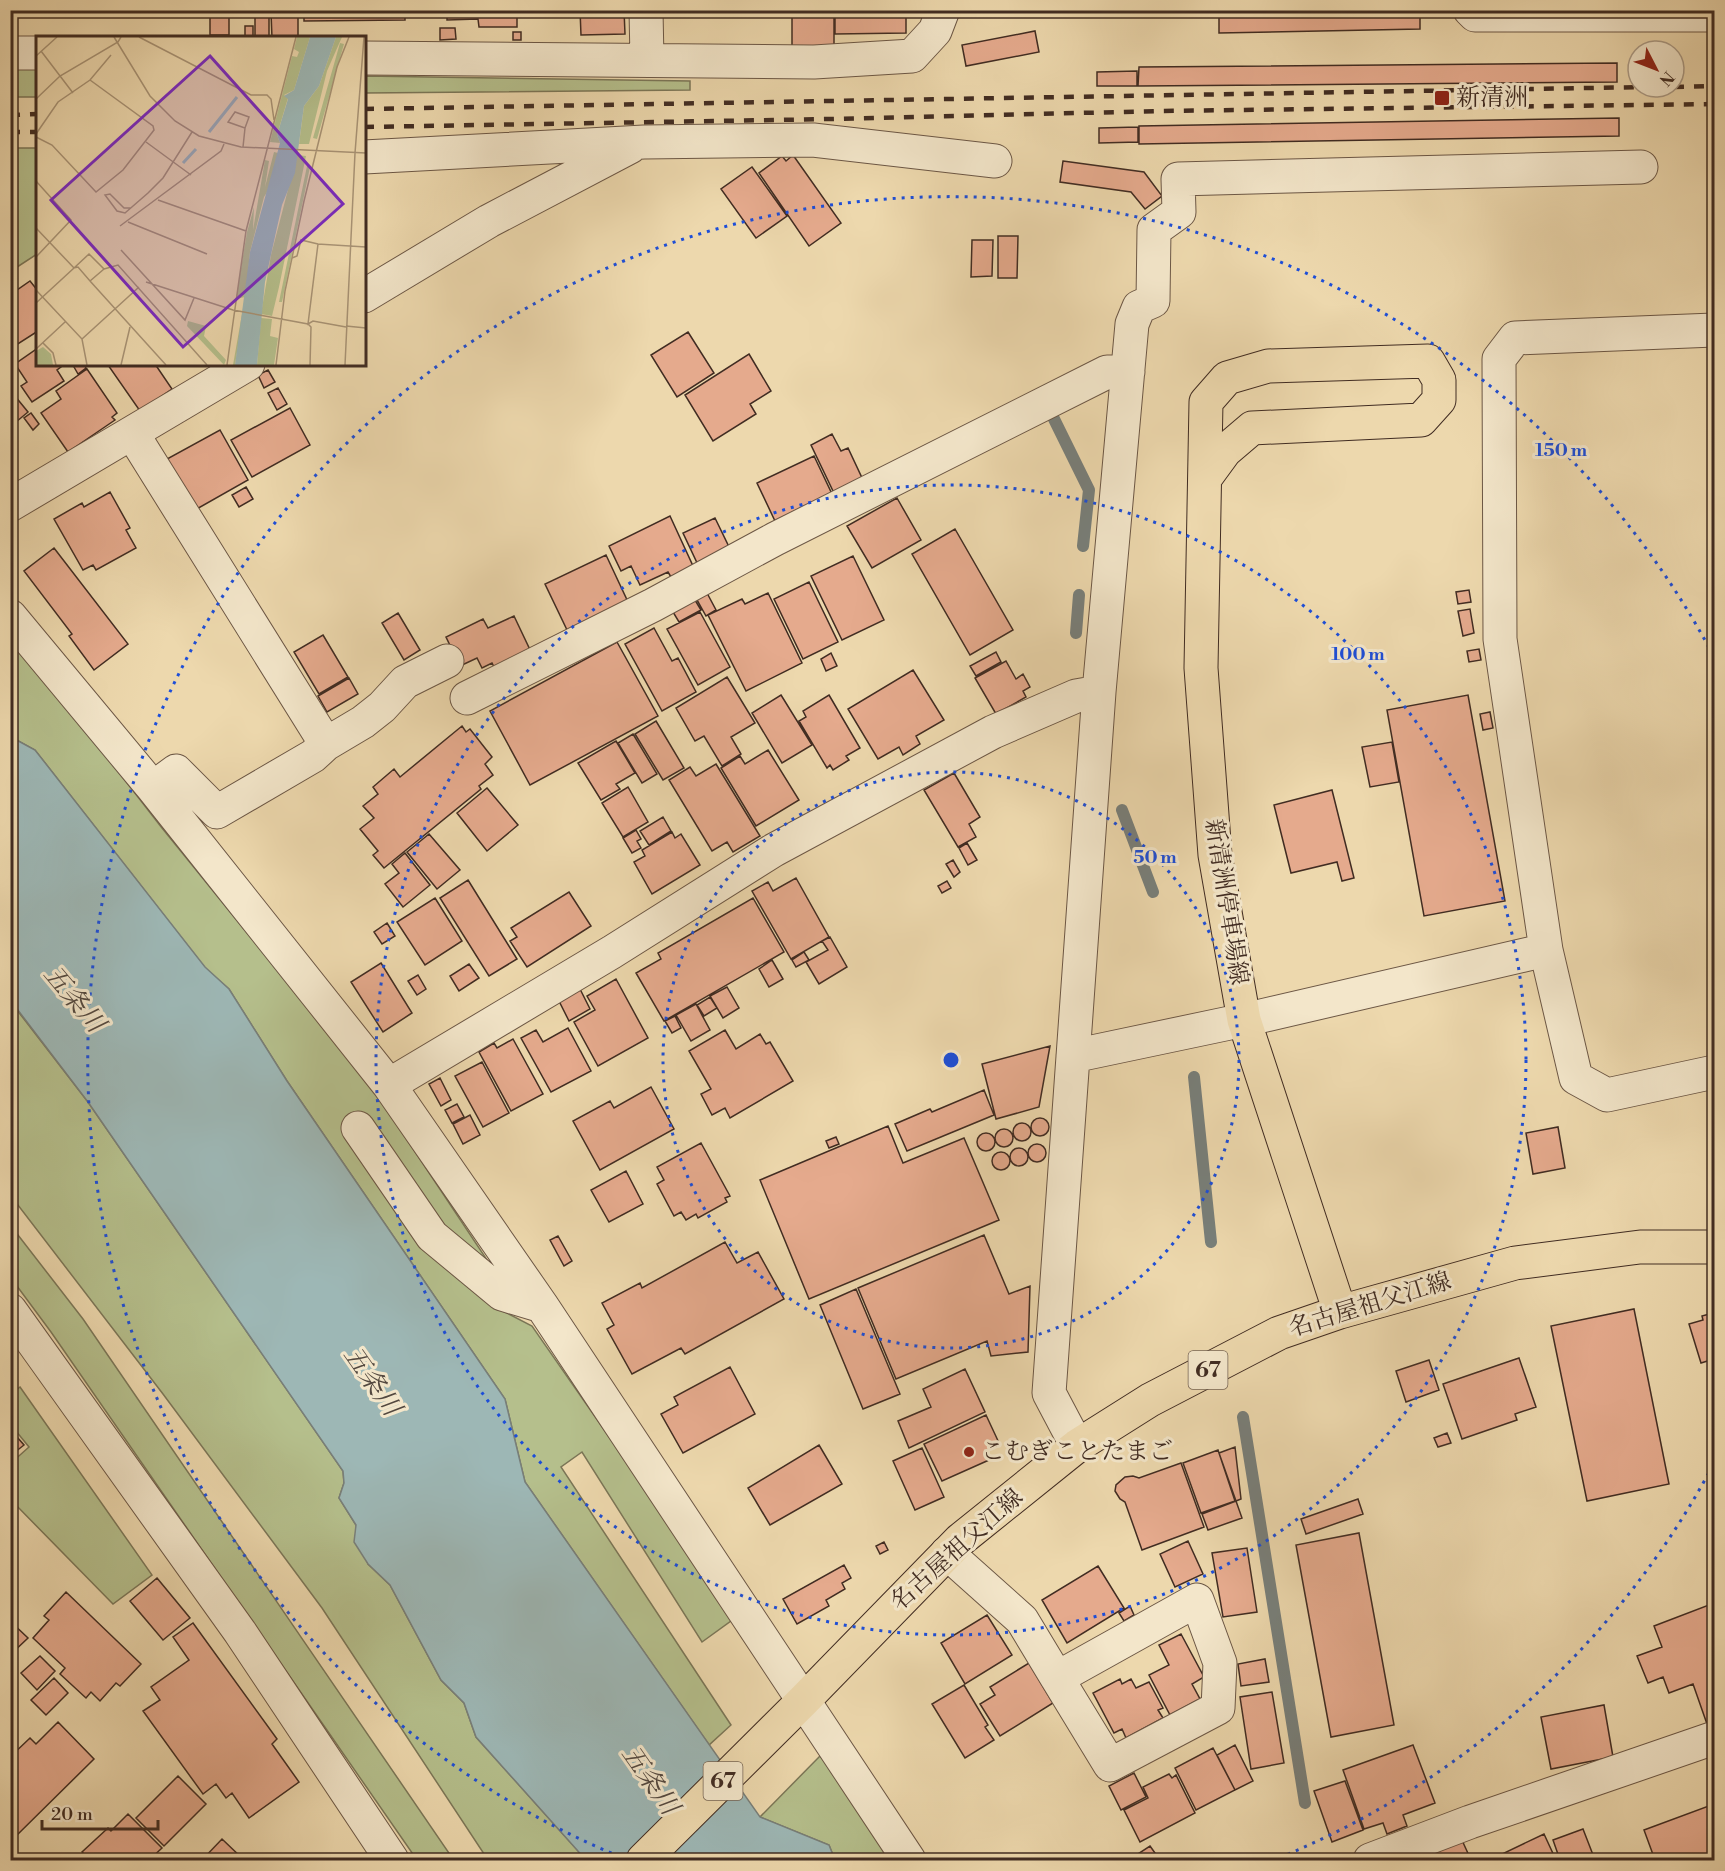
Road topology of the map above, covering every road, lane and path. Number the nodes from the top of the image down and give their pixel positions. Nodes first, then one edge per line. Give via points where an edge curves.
1 (646, 10) edge
2 (943, 10) edge
3 (1470, 10) edge
4 (1714, 15) edge
5 (10, 53) edge
6 (36, 53) edge
7 (366, 57) edge
8 (647, 60) junction
9 (638, 142) junction
10 (366, 157) edge
11 (995, 161) dead end
12 (1641, 167) dead end
13 (366, 295) edge
14 (1714, 330) edge
15 (245, 366) edge
16 (1128, 372) junction
17 (132, 433) junction
18 (1206, 477) junction
19 (10, 505) edge
20 (10, 616) edge
21 (447, 661) dead end
22 (1099, 692) junction
23 (467, 698) dead end
24 (326, 744) junction
25 (153, 789) junction
26 (1546, 950) junction
27 (1244, 1020) junction
28 (1073, 1056) junction
29 (1714, 1072) edge
30 (389, 1085) junction
31 (358, 1128) dead end
32 (1714, 1247) edge
33 (542, 1306) junction
34 (10, 1310) edge
35 (1340, 1312) junction
36 (1077, 1446) junction
37 (947, 1552) junction
38 (1057, 1678) junction
39 (803, 1701) junction
40 (1714, 1738) edge
41 (393, 1860) edge
42 (643, 1860) edge
43 (909, 1860) edge
44 (1370, 1860) edge

1 - 8 street
2 - 8 street via 935,31 912,56 813,62
3 - 4 street via 1475,15
5 - 6 street
7 - 8 street
9 - 10 street
9 - 11 street via 813,140
9 - 13 street via 489,221
12 - 16 street via 1178,179 1179,212 1154,230 1153,301 1139,307 1132,324
14 - 26 street via 1515,338 1498,359 1500,639
15 - 17 street
16 - 22 street
16 - 23 street via 1107,372
17 - 19 street
17 - 24 street
18 - 18 main road, 新清洲停車場線 via 1206,402 1227,378 1268,366 1428,361 1439,380 1439,400 1421,420 1252,428 1225,452
18 - 27 main road, 新清洲停車場線 via 1201,668 1215,855
20 - 25 street
21 - 24 street via 405,682 363,722
22 - 28 street
22 - 30 street via 1076,696 993,732 774,850
24 - 25 street via 313,756 217,812 176,771
25 - 30 street
26 - 27 street
26 - 29 street via 1576,1078 1607,1095
27 - 28 street
27 - 35 main road, 新清洲停車場線
28 - 36 street via 1049,1393
30 - 33 street
31 - 33 street via 432,1236 502,1294
32 - 35 main road, 名古屋祖父江線 / 67 via 1640,1247 1515,1263
33 - 39 street
34 - 41 street via 240,1632
35 - 36 main road, 名古屋祖父江線 / 67 via 1279,1333 1150,1400
36 - 37 main road, 名古屋祖父江線 / 67
37 - 38 street via 1022,1620
37 - 39 main road, 名古屋祖父江線 / 67
38 - 38 street via 1197,1600 1220,1663 1218,1708 1110,1766
39 - 42 main road, 名古屋祖父江線 / 67
39 - 43 street
40 - 44 street

